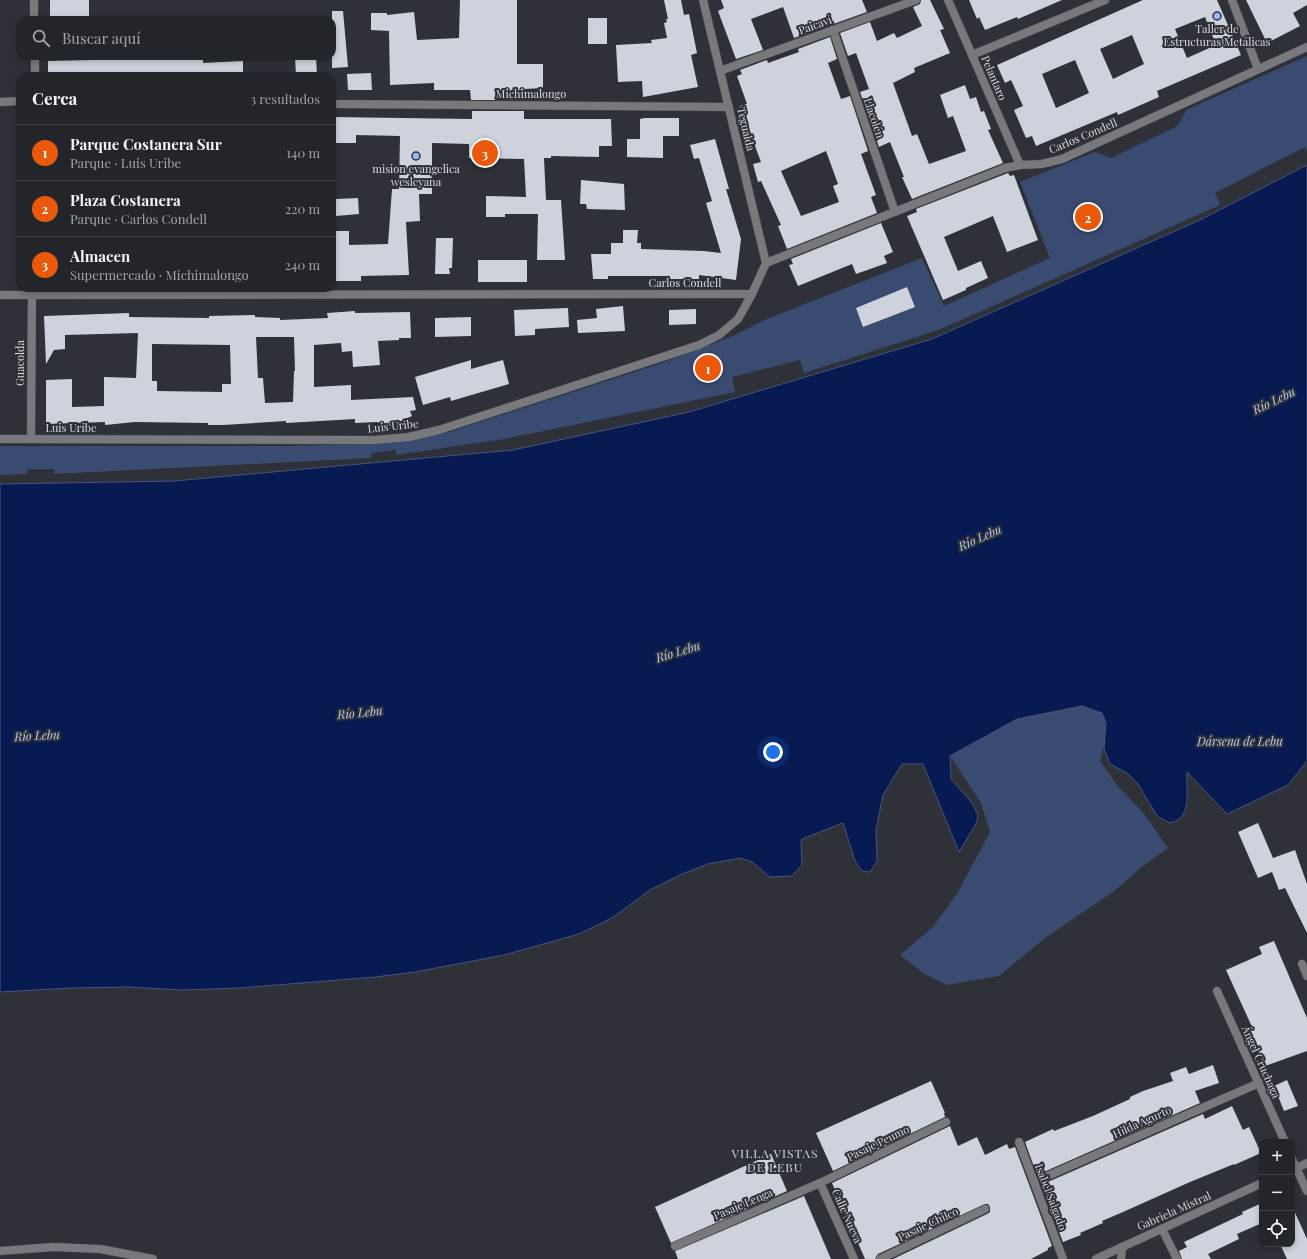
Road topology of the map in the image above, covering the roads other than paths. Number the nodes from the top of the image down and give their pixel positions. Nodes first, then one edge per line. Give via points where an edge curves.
1 (34, 0) edge
2 (703, 0) edge
3 (916, 0) edge
4 (948, 0) edge
5 (1105, 0) edge
6 (1232, 0) edge
7 (34, 16) edge
8 (832, 30) junction
9 (1307, 47) edge
10 (972, 55) junction
11 (35, 60) edge
12 (1258, 69) junction
13 (720, 71) junction
14 (35, 72) edge
15 (16, 101) edge
16 (0, 102) edge
17 (336, 104) edge
18 (729, 107) junction
19 (1020, 165) junction
20 (895, 212) junction
21 (766, 263) junction
22 (23, 292) edge
23 (31, 292) edge
24 (271, 292) edge
25 (752, 294) junction
26 (0, 295) edge
27 (30, 438) junction
28 (0, 439) edge
29 (1302, 964) dead end
30 (1307, 976) edge
31 (1217, 991) dead end
32 (1258, 1083) junction
33 (946, 1122) dead end
34 (1283, 1139) edge
35 (1019, 1142) dead end
36 (1307, 1163) edge
37 (1295, 1169) edge
38 (1295, 1171) edge
39 (1034, 1182) junction
40 (820, 1183) junction
41 (1259, 1184) edge
42 (1307, 1191) edge
43 (986, 1209) dead end
44 (1162, 1229) junction
45 (675, 1246) dead end
46 (1122, 1247) junction
47 (0, 1251) edge
48 (153, 1259) edge
49 (854, 1259) edge
50 (880, 1259) edge
51 (1063, 1259) edge
52 (1096, 1259) edge
53 (1121, 1259) edge
54 (1177, 1259) edge

1 - 7 street
2 - 13 street, Tegualda
3 - 8 street, Paicaví
4 - 10 street, Pelantaro
5 - 10 street
6 - 12 street
8 - 13 street, Paicaví
8 - 20 street, Llacolén
9 - 12 street, Carlos Condell
10 - 19 street, Pelantaro
11 - 14 street
12 - 19 street, Carlos Condell via 1062,159 1042,164
13 - 18 street, Tegualda
15 - 16 street
17 - 18 street, Michimalongo
18 - 21 street, Tegualda
19 - 20 street, Carlos Condell via 1005,168
20 - 21 street, Carlos Condell
21 - 25 street
22 - 26 street, Carlos Condell
23 - 27 street, Guacolda
24 - 25 street, Carlos Condell
25 - 27 street, Luis Uribe via 738,319 719,335 699,345 439,430 409,437 375,440
27 - 28 street, Luis Uribe
29 - 30 street
31 - 32 street, Ángel Cruchaga
32 - 34 street, Ángel Cruchaga
32 - 39 street, Hilda Agurto
33 - 40 street, Pasaje Peumo
35 - 39 street, Isabel Salgado
36 - 37 street
38 - 42 street
39 - 51 street, Isabel Salgado
40 - 45 street, Pasaje Lenga
40 - 49 street, Calle Nueva
41 - 44 street, Gabriela Mistral
43 - 50 street, Pasaje Chilco
44 - 46 street, Gabriela Mistral
44 - 54 street
46 - 52 street, Gabriela Mistral
46 - 53 street
47 - 48 street via 100,1249

